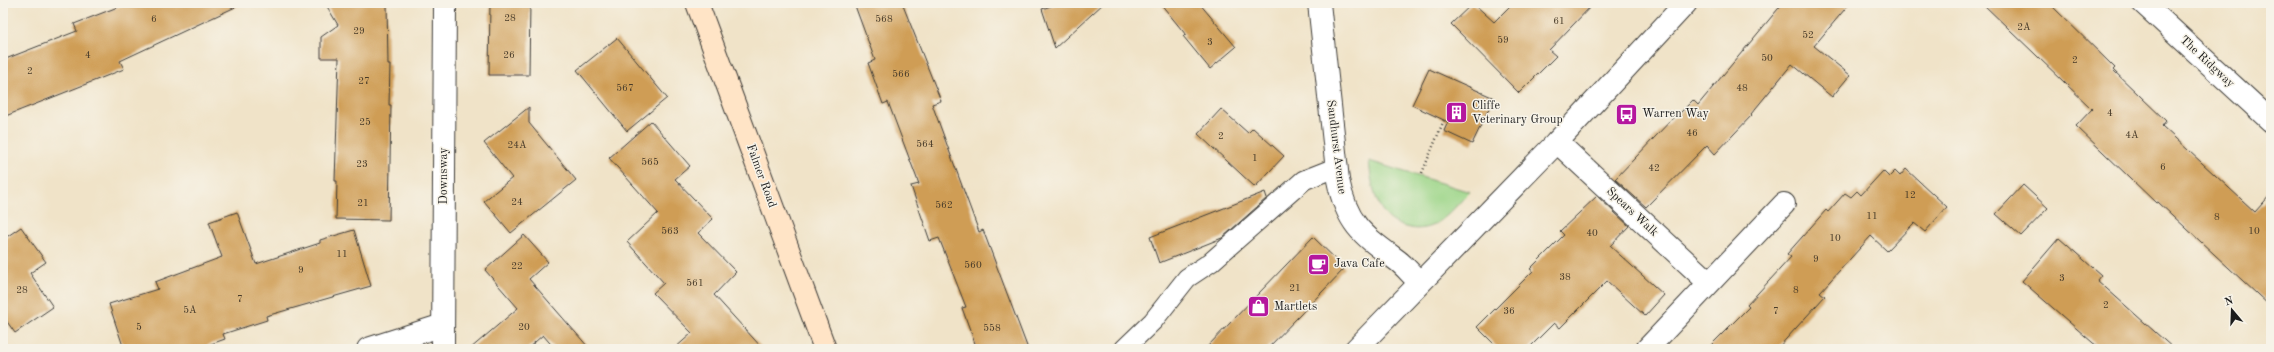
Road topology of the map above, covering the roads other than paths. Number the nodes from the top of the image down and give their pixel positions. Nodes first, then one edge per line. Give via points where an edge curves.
1 (445, 3) edge
2 (697, 3) edge
3 (1319, 3) edge
4 (1686, 3) edge
5 (2143, 3) edge
6 (2271, 121) edge
7 (1557, 142) junction
8 (1337, 167) junction
9 (1784, 204) dead end
10 (1420, 282) junction
11 (1708, 282) junction
12 (443, 325) junction
13 (368, 349) edge
14 (444, 349) edge
15 (825, 349) edge
16 (1124, 349) edge
17 (1356, 349) edge
18 (1647, 349) edge

1 - 12 street, Downsway
2 - 15 main road, Falmer Road
3 - 8 street, Sandhurst Avenue
4 - 7 street
5 - 6 street, The Ridgway
7 - 10 street
7 - 11 street, Spears Walk
8 - 10 street, Sandhurst Avenue via 1344,203 1356,226 1374,245 1399,262
8 - 16 lane via 1304,180 1211,262 1187,278 1153,321
9 - 11 street
10 - 17 street
11 - 18 street
12 - 13 street
12 - 14 street, Downsway

